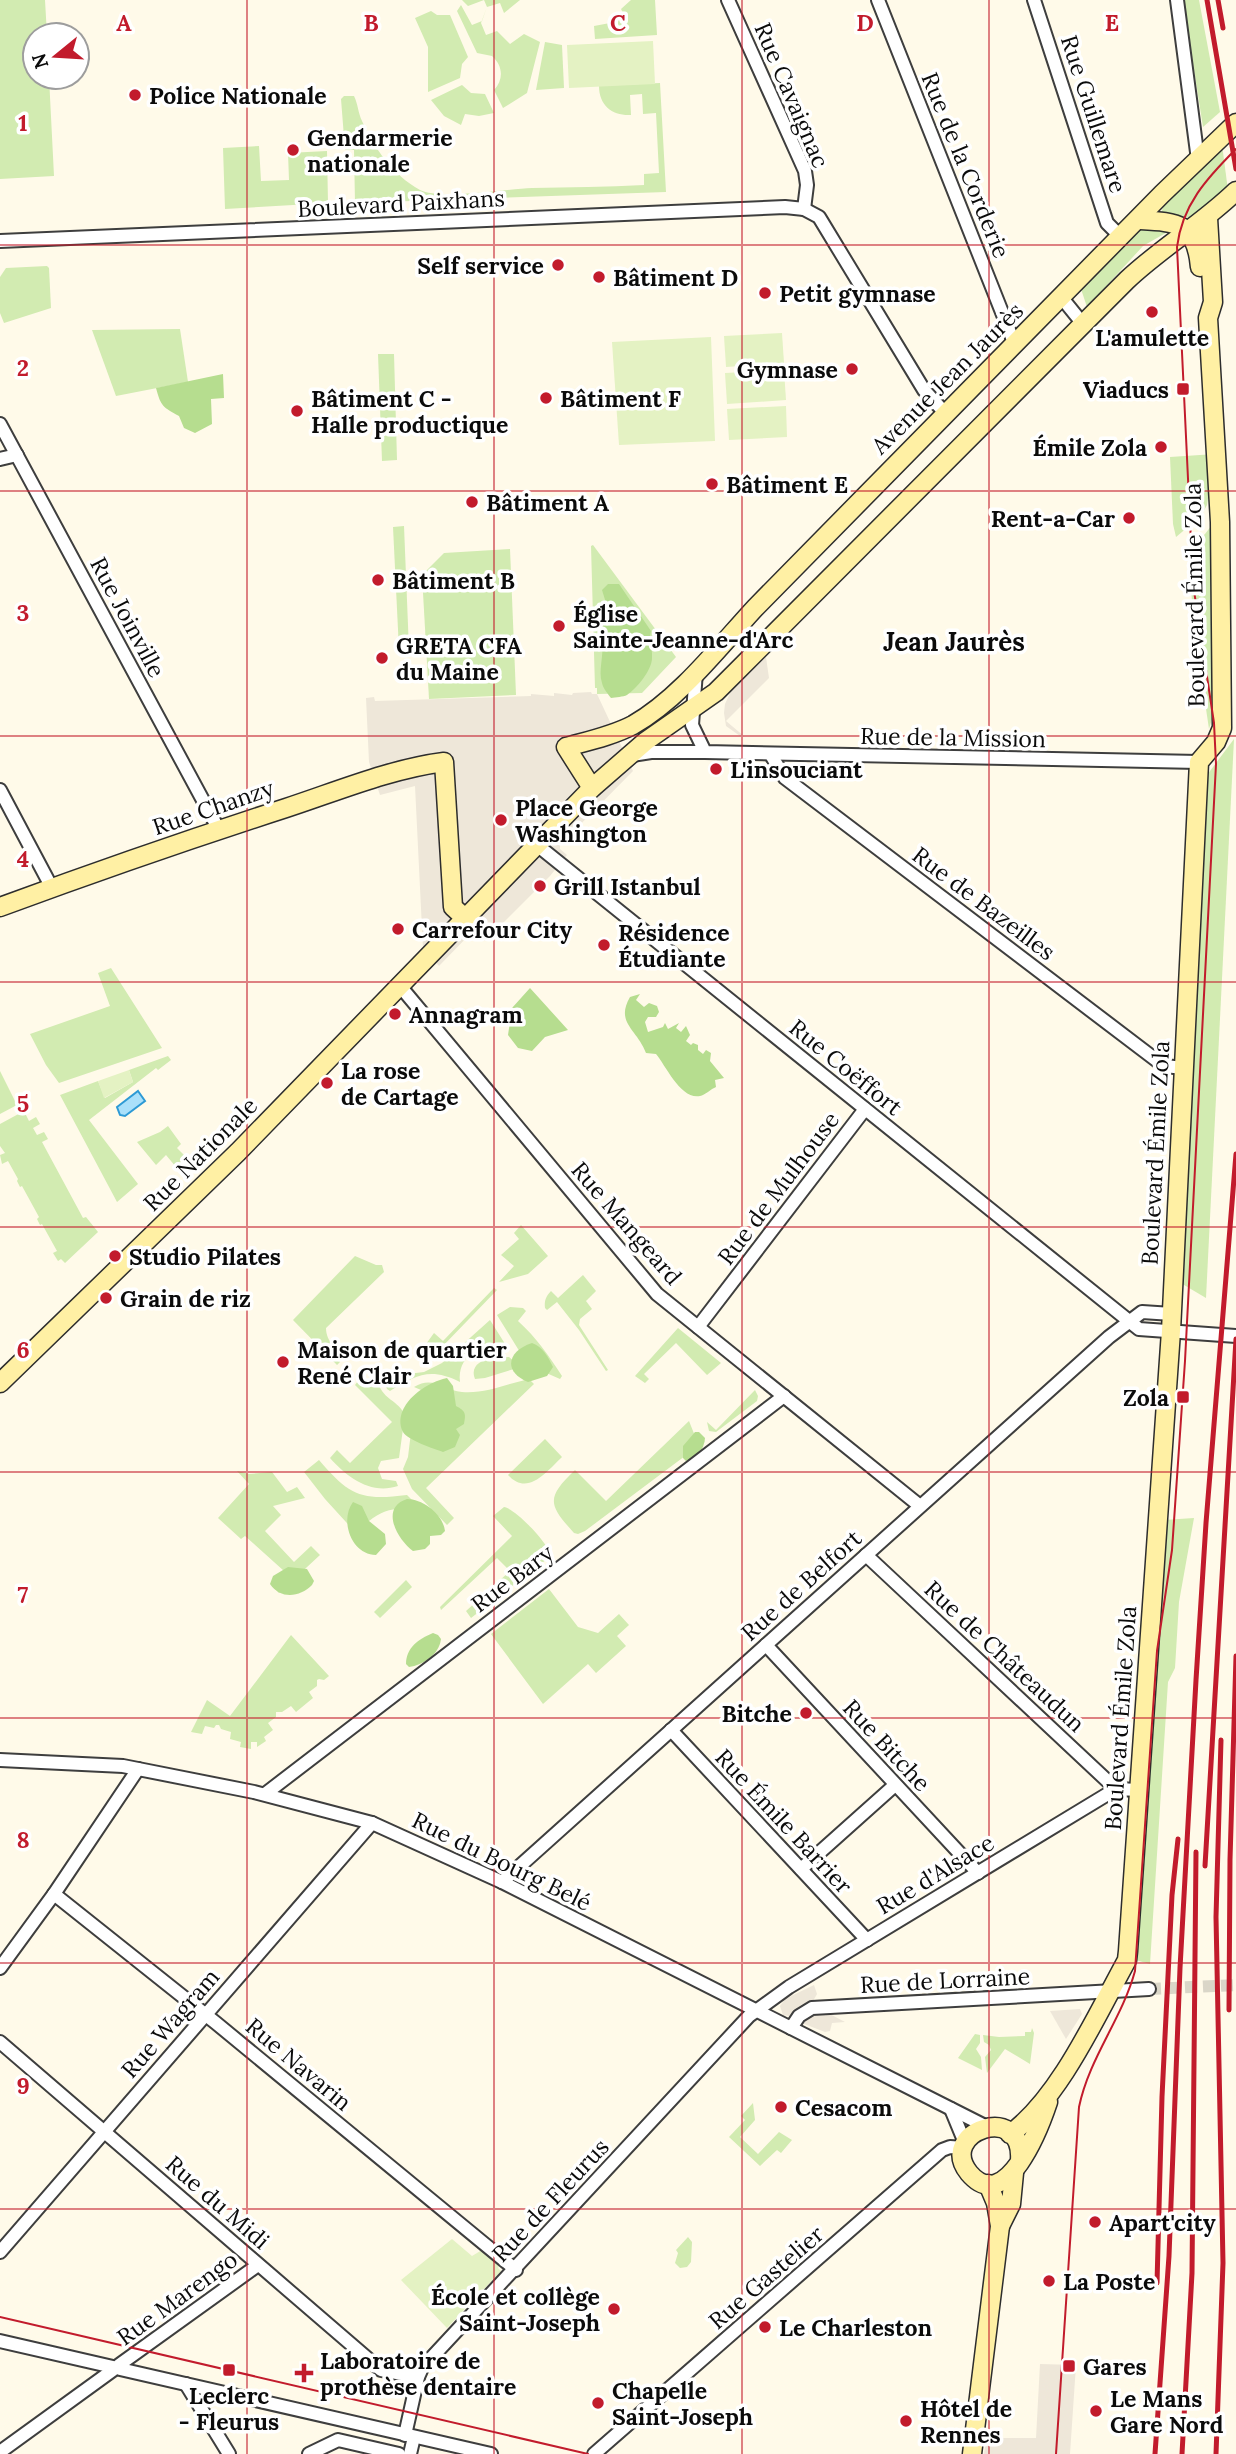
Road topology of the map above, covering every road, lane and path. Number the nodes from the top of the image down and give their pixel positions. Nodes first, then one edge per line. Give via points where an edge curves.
1 (729, 0) edge
2 (878, 0) edge
3 (1034, 0) edge
4 (1177, 0) edge
5 (1236, 123) edge
6 (1198, 160) junction
7 (1236, 191) edge
8 (804, 209) junction
9 (1208, 218) junction
10 (1138, 220) junction
11 (1189, 232) junction
12 (1120, 236) junction
13 (0, 242) edge
14 (1062, 298) junction
15 (1208, 318) junction
16 (1081, 322) junction
17 (1015, 345) junction
18 (946, 414) junction
19 (0, 424) edge
20 (17, 455) junction
21 (0, 459) edge
22 (696, 671) junction
23 (691, 709) junction
24 (705, 752) junction
25 (632, 755) junction
26 (771, 755) junction
27 (1199, 762) junction
28 (592, 788) junction
29 (0, 790) edge
30 (219, 830) junction
31 (537, 845) junction
32 (52, 888) junction
33 (0, 907) edge
34 (466, 919) junction
35 (400, 986) junction
36 (1184, 1068) junction
37 (865, 1109) junction
38 (1130, 1321) junction
39 (1171, 1322) junction
40 (698, 1327) junction
41 (1236, 1336) edge
42 (0, 1383) edge
43 (785, 1396) junction
44 (920, 1506) junction
45 (866, 1555) junction
46 (766, 1645) junction
47 (671, 1730) junction
48 (0, 1760) edge
49 (138, 1769) junction
50 (895, 1786) junction
51 (1116, 1789) junction
52 (1139, 1790) junction
53 (265, 1794) junction
54 (372, 1823) junction
55 (801, 1869) junction
56 (978, 1873) junction
57 (502, 1882) junction
58 (54, 1894) junction
59 (867, 1940) junction
60 (0, 1968) edge
61 (1149, 1989) tunnel mouth
62 (1109, 1992) junction
63 (756, 2010) junction
64 (206, 2015) junction
65 (791, 2028) junction
66 (0, 2042) edge
67 (1054, 2086) junction
68 (951, 2109) junction
69 (988, 2127) junction
70 (104, 2132) junction
71 (1010, 2134) junction
72 (965, 2146) junction
73 (1017, 2166) junction
74 (988, 2183) junction
75 (1000, 2226) junction
76 (0, 2252) edge
77 (258, 2264) junction
78 (516, 2270) junction
79 (0, 2341) edge
80 (117, 2368) junction
81 (418, 2376) junction
82 (186, 2384) junction
83 (409, 2436) junction
84 (597, 2451) edge
85 (0, 2452) edge
86 (229, 2454) edge
87 (309, 2454) edge
88 (399, 2454) edge
89 (410, 2454) edge
90 (491, 2454) edge
91 (972, 2454) edge

1 - 8 street, Rue Cavaignac via 804,171
2 - 17 street, Rue de la Corderie
3 - 12 street, Rue Guillemare via 1107,223
4 - 6 street
5 - 6 main road, Avenue Jean Jaurès
6 - 10 main road, Avenue Jean Jaurès
7 - 9 main road
8 - 13 street, Boulevard Paixhans via 785,206
8 - 18 street via 819,217 924,390
9 - 11 main road
9 - 15 main road, Boulevard Émile Zola via 1213,302
10 - 11 main road via 1179,224
10 - 12 main road, Avenue Jean Jaurès
11 - 15 main road, Boulevard Émile Zola via 1198,247 1202,303
11 - 16 main road via 1148,260
12 - 14 main road, Avenue Jean Jaurès
14 - 16 street
14 - 17 main road, Avenue Jean Jaurès
15 - 27 main road, Boulevard Émile Zola via 1220,522 1222,728
16 - 23 main road via 716,692
17 - 18 main road, Avenue Jean Jaurès
18 - 22 main road, Avenue Jean Jaurès
19 - 20 street, Rue Joinville
20 - 21 street
20 - 30 street, Rue Joinville
22 - 23 street
22 - 28 main road, Avenue Jean Jaurès via 631,726 566,747
23 - 24 street via 692,725
23 - 25 main road
24 - 25 street, Rue de la Mission
24 - 26 street, Rue de la Mission
25 - 28 main road
26 - 27 street, Rue de la Mission
26 - 36 street, Rue de Bazeilles via 785,778 1164,1066
27 - 36 main road, Boulevard Émile Zola
28 - 31 main road
29 - 32 street
30 - 32 main road, Rue Chanzy
30 - 34 main road, Rue Chanzy via 374,779 444,762 453,907
31 - 34 main road
31 - 37 street, Rue Coëffort
32 - 33 main road, Rue Chanzy
34 - 35 main road, Rue Nationale
35 - 40 street, Rue Mangeard via 657,1294
35 - 42 main road, Rue Nationale via 238,1152
36 - 39 main road, Boulevard Émile Zola
37 - 38 street, Rue Coëffort
37 - 40 street, Rue de Mulhouse
38 - 39 street via 1142,1312
38 - 44 street, Rue de Belfort
39 - 41 street
39 - 52 main road, Boulevard Émile Zola
40 - 43 street, Rue Mangeard
43 - 44 street, Rue Mangeard
43 - 53 street, Rue Bary
44 - 45 street, Rue de Belfort
45 - 46 street, Rue de Belfort
45 - 51 street, Rue de Châteaudun
46 - 47 street, Rue de Belfort
46 - 50 street, Rue Bitche
47 - 55 street, Rue Émile Barrier
47 - 57 street, Rue de Belfort
48 - 49 street, Rue du Bourg Belé
49 - 53 street, Rue du Bourg Belé
49 - 58 street
50 - 55 street
50 - 56 street, Rue Bitche
51 - 52 street
51 - 56 street, Rue d'Alsace
52 - 62 main road, Boulevard Émile Zola via 1127,1960
53 - 54 street, Rue du Bourg Belé
54 - 57 street, Rue du Bourg Belé
54 - 64 street, Rue Wagram
55 - 59 street, Rue Émile Barrier
56 - 59 street, Rue d'Alsace
57 - 63 street, Rue du Bourg Belé
58 - 60 street
58 - 64 street, Rue Navarin
59 - 63 street, Rue d'Alsace
61 - 62 street, Rue de Lorraine
62 - 65 street, Rue de Lorraine via 812,2008
62 - 67 main road, Boulevard Émile Zola
63 - 65 street, Rue du Bourg Belé
63 - 78 street, Rue de Fleurus
64 - 70 street, Rue Wagram
64 - 78 street, Rue Navarin
65 - 68 street, Rue du Bourg Belé
66 - 70 street, Rue du Midi
67 - 71 main road via 1025,2123
67 - 73 main road via 1038,2132
68 - 69 street, Rue du Bourg Belé
68 - 72 street
69 - 71 main road
69 - 72 main road via 974,2132
70 - 76 street, Rue Wagram
70 - 77 street, Rue du Midi
71 - 73 main road via 1018,2146
72 - 74 main road via 968,2171
72 - 84 street, Rue Gastelier via 942,2150
73 - 74 main road via 1002,2182
73 - 75 main road via 1011,2204
74 - 75 main road
75 - 91 main road
77 - 80 street, Rue Marengo
77 - 81 street, Rue du Midi via 381,2370
78 - 81 street, Rue de Fleurus
79 - 80 street
80 - 82 street
80 - 85 street, Rue Marengo
81 - 83 street, Rue de Fleurus
82 - 83 street
82 - 86 street
83 - 89 street, Rue de Fleurus
83 - 90 street
87 - 88 street via 338,2440

